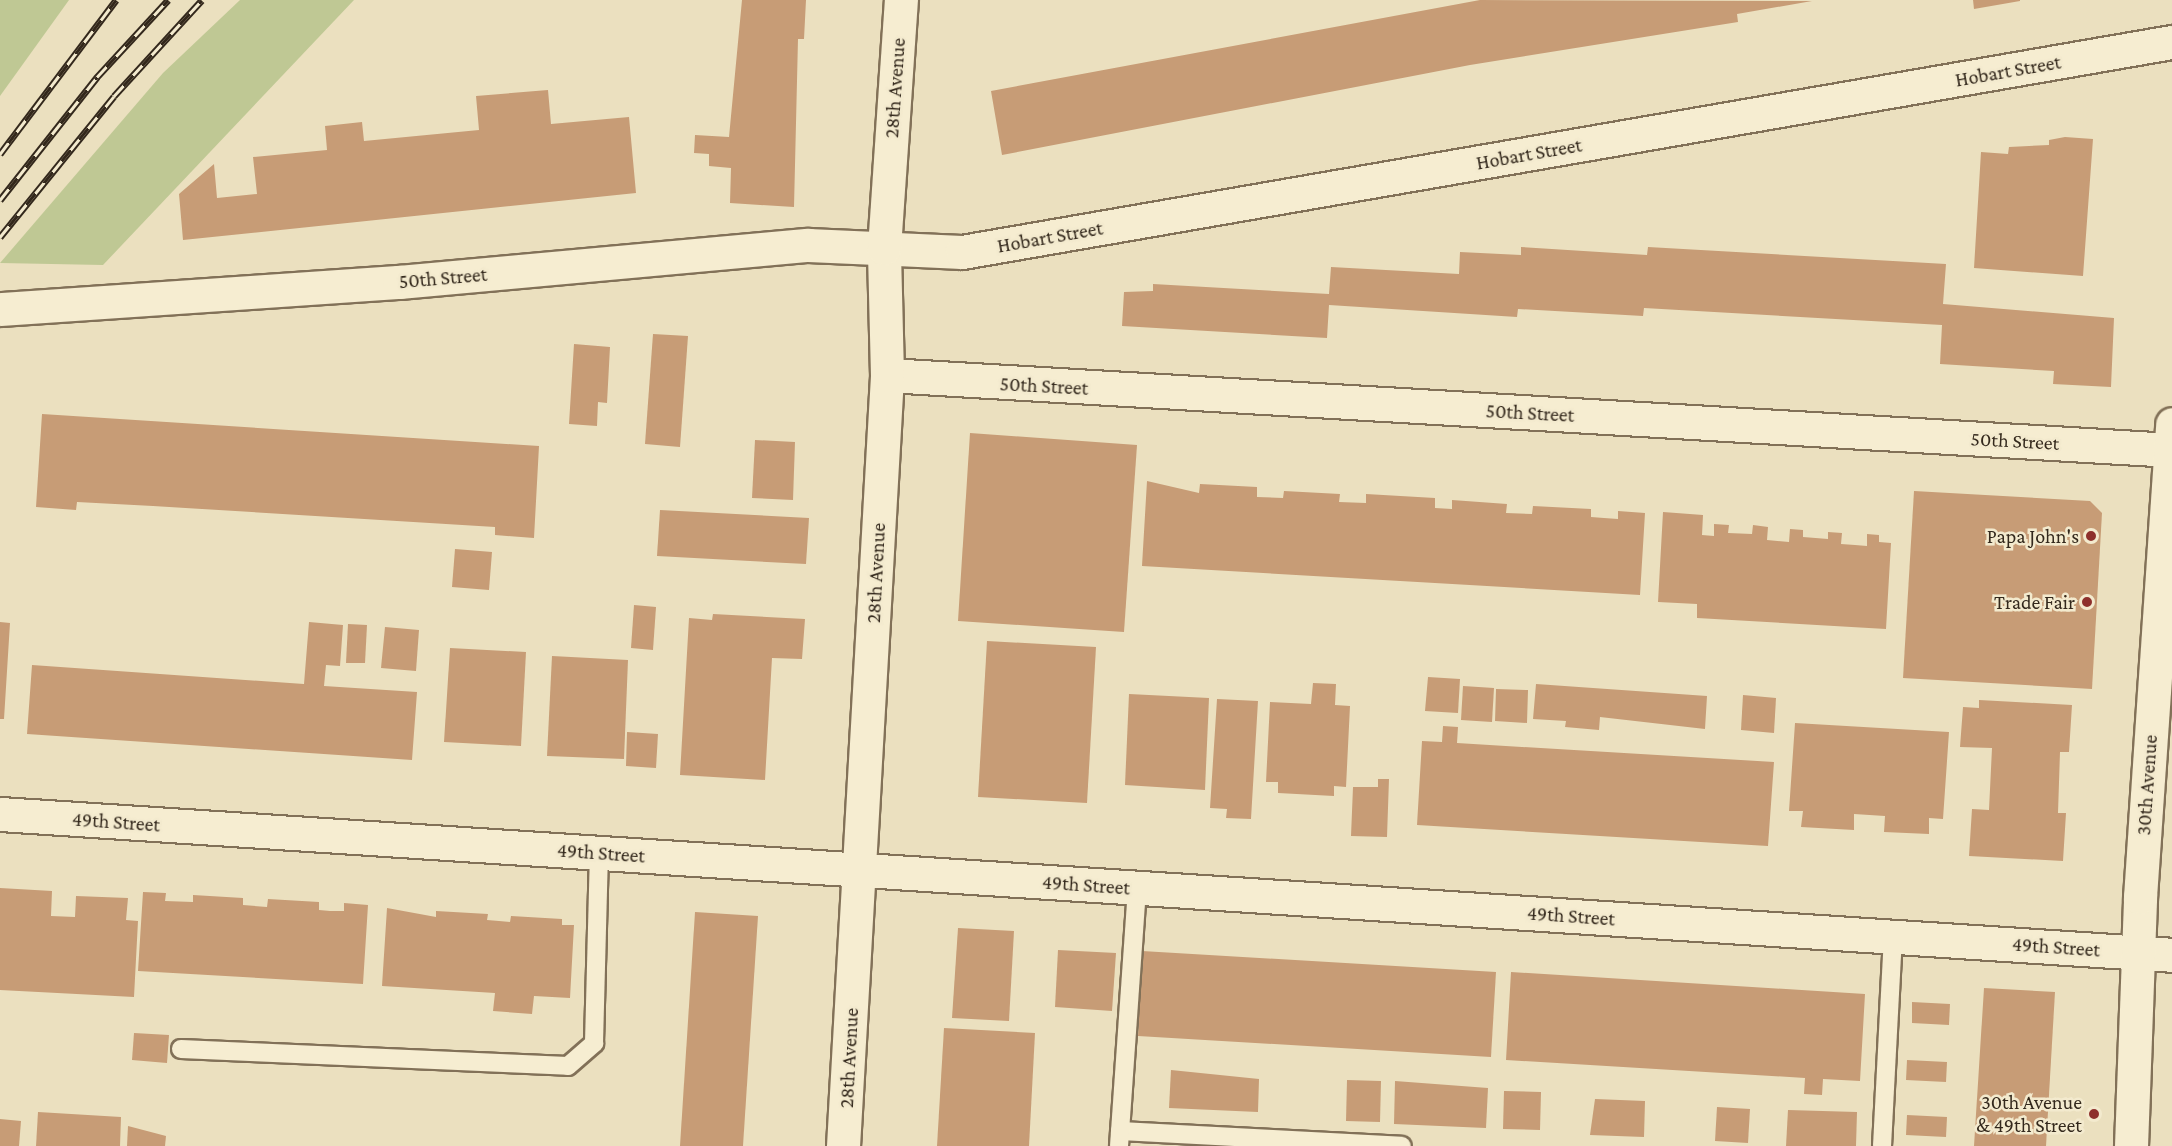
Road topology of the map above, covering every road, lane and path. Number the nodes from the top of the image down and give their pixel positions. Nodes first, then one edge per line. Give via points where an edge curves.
1 (901, 0) edge
2 (2172, 42) edge
3 (885, 248) junction
4 (0, 309) edge
5 (888, 375) junction
6 (2172, 441) edge
7 (0, 814) edge
8 (599, 853) junction
9 (860, 869) junction
10 (1137, 888) junction
11 (1893, 937) junction
12 (2139, 953) junction
13 (2172, 955) edge
14 (182, 1049) dead end
15 (1119, 1139) edge
16 (843, 1146) edge
17 (1402, 1146) edge
18 (1882, 1146) edge
19 (2131, 1146) edge

1 - 3 street, 28th Avenue
2 - 3 street, Hobart Street via 962,252
3 - 4 street, 50th Street via 808,245 399,282
3 - 5 street, 28th Avenue
5 - 6 street, 50th Street
5 - 9 street, 28th Avenue
6 - 12 street, 30th Avenue
7 - 8 street, 49th Street
8 - 9 street, 49th Street
8 - 14 lane via 594,1043 568,1066
9 - 10 street, 49th Street
9 - 16 street, 28th Avenue
10 - 11 street, 49th Street
10 - 15 lane
11 - 12 street, 49th Street
11 - 18 lane
12 - 13 street, 49th Street
12 - 19 street, 30th Avenue
15 - 17 lane

